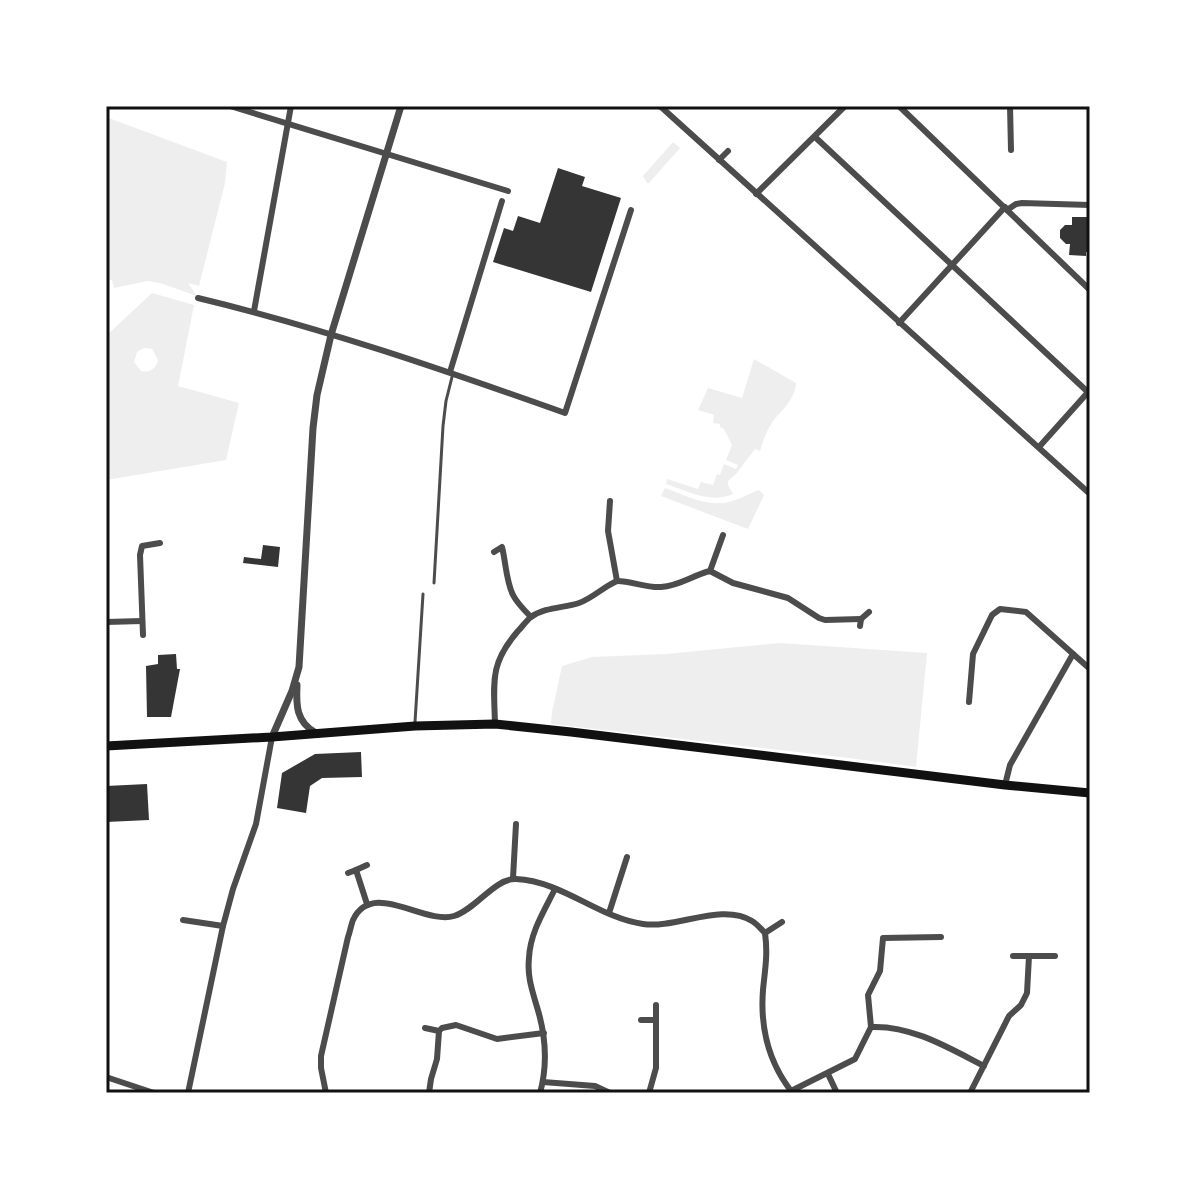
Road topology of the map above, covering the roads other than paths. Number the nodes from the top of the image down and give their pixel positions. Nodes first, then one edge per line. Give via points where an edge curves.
1 (230, 106) edge
2 (291, 106) edge
3 (401, 106) edge
4 (845, 106) edge
5 (899, 106) edge
6 (1010, 106) edge
7 (663, 107) edge
8 (288, 124) junction
9 (815, 137) junction
10 (795, 143) dead end
11 (802, 149) junction
12 (1011, 150) dead end
13 (728, 151) dead end
14 (387, 154) junction
15 (719, 160) junction
16 (508, 191) dead end
17 (756, 194) junction
18 (502, 201) dead end
19 (1090, 205) edge
20 (1006, 209) junction
21 (631, 210) dead end
22 (951, 265) junction
23 (1090, 290) edge
24 (198, 298) dead end
25 (254, 311) junction
26 (899, 323) junction
27 (331, 335) junction
28 (452, 373) junction
29 (1089, 392) edge
30 (1039, 447) junction
31 (1090, 494) edge
32 (610, 501) dead end
33 (723, 535) dead end
34 (160, 543) dead end
35 (494, 552) dead end
36 (710, 571) junction
37 (617, 581) junction
38 (434, 583) dead end
39 (423, 594) dead end
40 (869, 612) dead end
41 (531, 617) junction
42 (142, 621) junction
43 (106, 622) edge
44 (143, 635) dead end
45 (1073, 654) junction
46 (299, 667) junction
47 (1090, 669) edge
48 (969, 702) dead end
49 (495, 724) junction
50 (415, 726) junction
51 (318, 734) junction
52 (272, 737) junction
53 (106, 746) edge
54 (1005, 785) junction
55 (1090, 793) edge
56 (516, 824) dead end
57 (627, 857) dead end
58 (367, 865) dead end
59 (356, 870) junction
60 (348, 873) dead end
61 (513, 878) junction
62 (555, 889) junction
63 (367, 904) junction
64 (609, 913) junction
65 (183, 920) dead end
66 (782, 922) dead end
67 (223, 926) junction
68 (765, 933) junction
69 (941, 937) dead end
70 (1013, 956) dead end
71 (1029, 956) junction
72 (1055, 956) dead end
73 (656, 1005) dead end
74 (641, 1020) dead end
75 (656, 1020) junction
76 (871, 1027) junction
77 (425, 1028) dead end
78 (439, 1031) junction
79 (544, 1033) junction
80 (984, 1066) junction
81 (828, 1074) junction
82 (106, 1077) edge
83 (543, 1082) junction
84 (790, 1092) edge
85 (154, 1093) edge
86 (188, 1093) edge
87 (326, 1093) edge
88 (429, 1093) edge
89 (540, 1093) edge
90 (610, 1093) edge
91 (649, 1093) edge
92 (837, 1093) edge
93 (970, 1093) edge

1 - 8 street
2 - 8 street
3 - 14 street
4 - 9 street
5 - 20 street
6 - 12 street
7 - 15 street
8 - 14 street
8 - 25 street
9 - 11 street
9 - 22 street
10 - 11 street
11 - 17 street
13 - 15 street
14 - 16 street
14 - 27 street
15 - 17 street
17 - 26 street
18 - 28 street
19 - 20 street via 1022,203
20 - 22 street
20 - 23 street
21 - 28 street via 565,413
22 - 26 street
22 - 29 street
24 - 25 street
25 - 27 street
26 - 30 street
27 - 28 street
27 - 46 street via 313,428
28 - 38 lane via 443,426
29 - 30 street
30 - 31 street
32 - 37 street via 608,531
33 - 36 street
34 - 42 street via 142,546
35 - 41 street via 502,544 509,585
36 - 37 street via 671,586
36 - 40 street via 788,598 819,618 860,622
37 - 41 street via 589,599
39 - 50 lane
41 - 49 street via 498,660
42 - 43 street
42 - 44 street
45 - 47 street
45 - 48 street via 1026,612 1000,609 973,654
45 - 54 street via 1010,765
46 - 51 street via 297,710 303,724
46 - 52 street
49 - 50 main road
49 - 54 main road
50 - 51 main road
51 - 52 main road
52 - 53 main road
52 - 67 street via 256,824
54 - 55 main road
56 - 61 street
57 - 64 street
58 - 59 street
59 - 60 street
59 - 63 street
61 - 62 street
61 - 63 street via 450,917 382,902
62 - 64 street
62 - 79 street via 533,936 529,958 530,985
63 - 87 street via 353,919 321,1056
64 - 68 street via 651,925 706,915 740,917
65 - 67 street
66 - 68 street
67 - 86 street
68 - 84 street via 762,1019 776,1067
69 - 76 street via 883,938 880,971 868,995
70 - 71 street
71 - 72 street
71 - 80 street via 1027,993
73 - 75 street
74 - 75 street
75 - 91 street via 656,1068
76 - 80 street via 911,1032
76 - 81 street via 855,1059
77 - 78 street
78 - 79 street via 456,1025 506,1039
78 - 88 street
79 - 83 street
80 - 93 street
81 - 84 street
81 - 92 street
82 - 85 street
83 - 89 street
83 - 90 street via 595,1086

